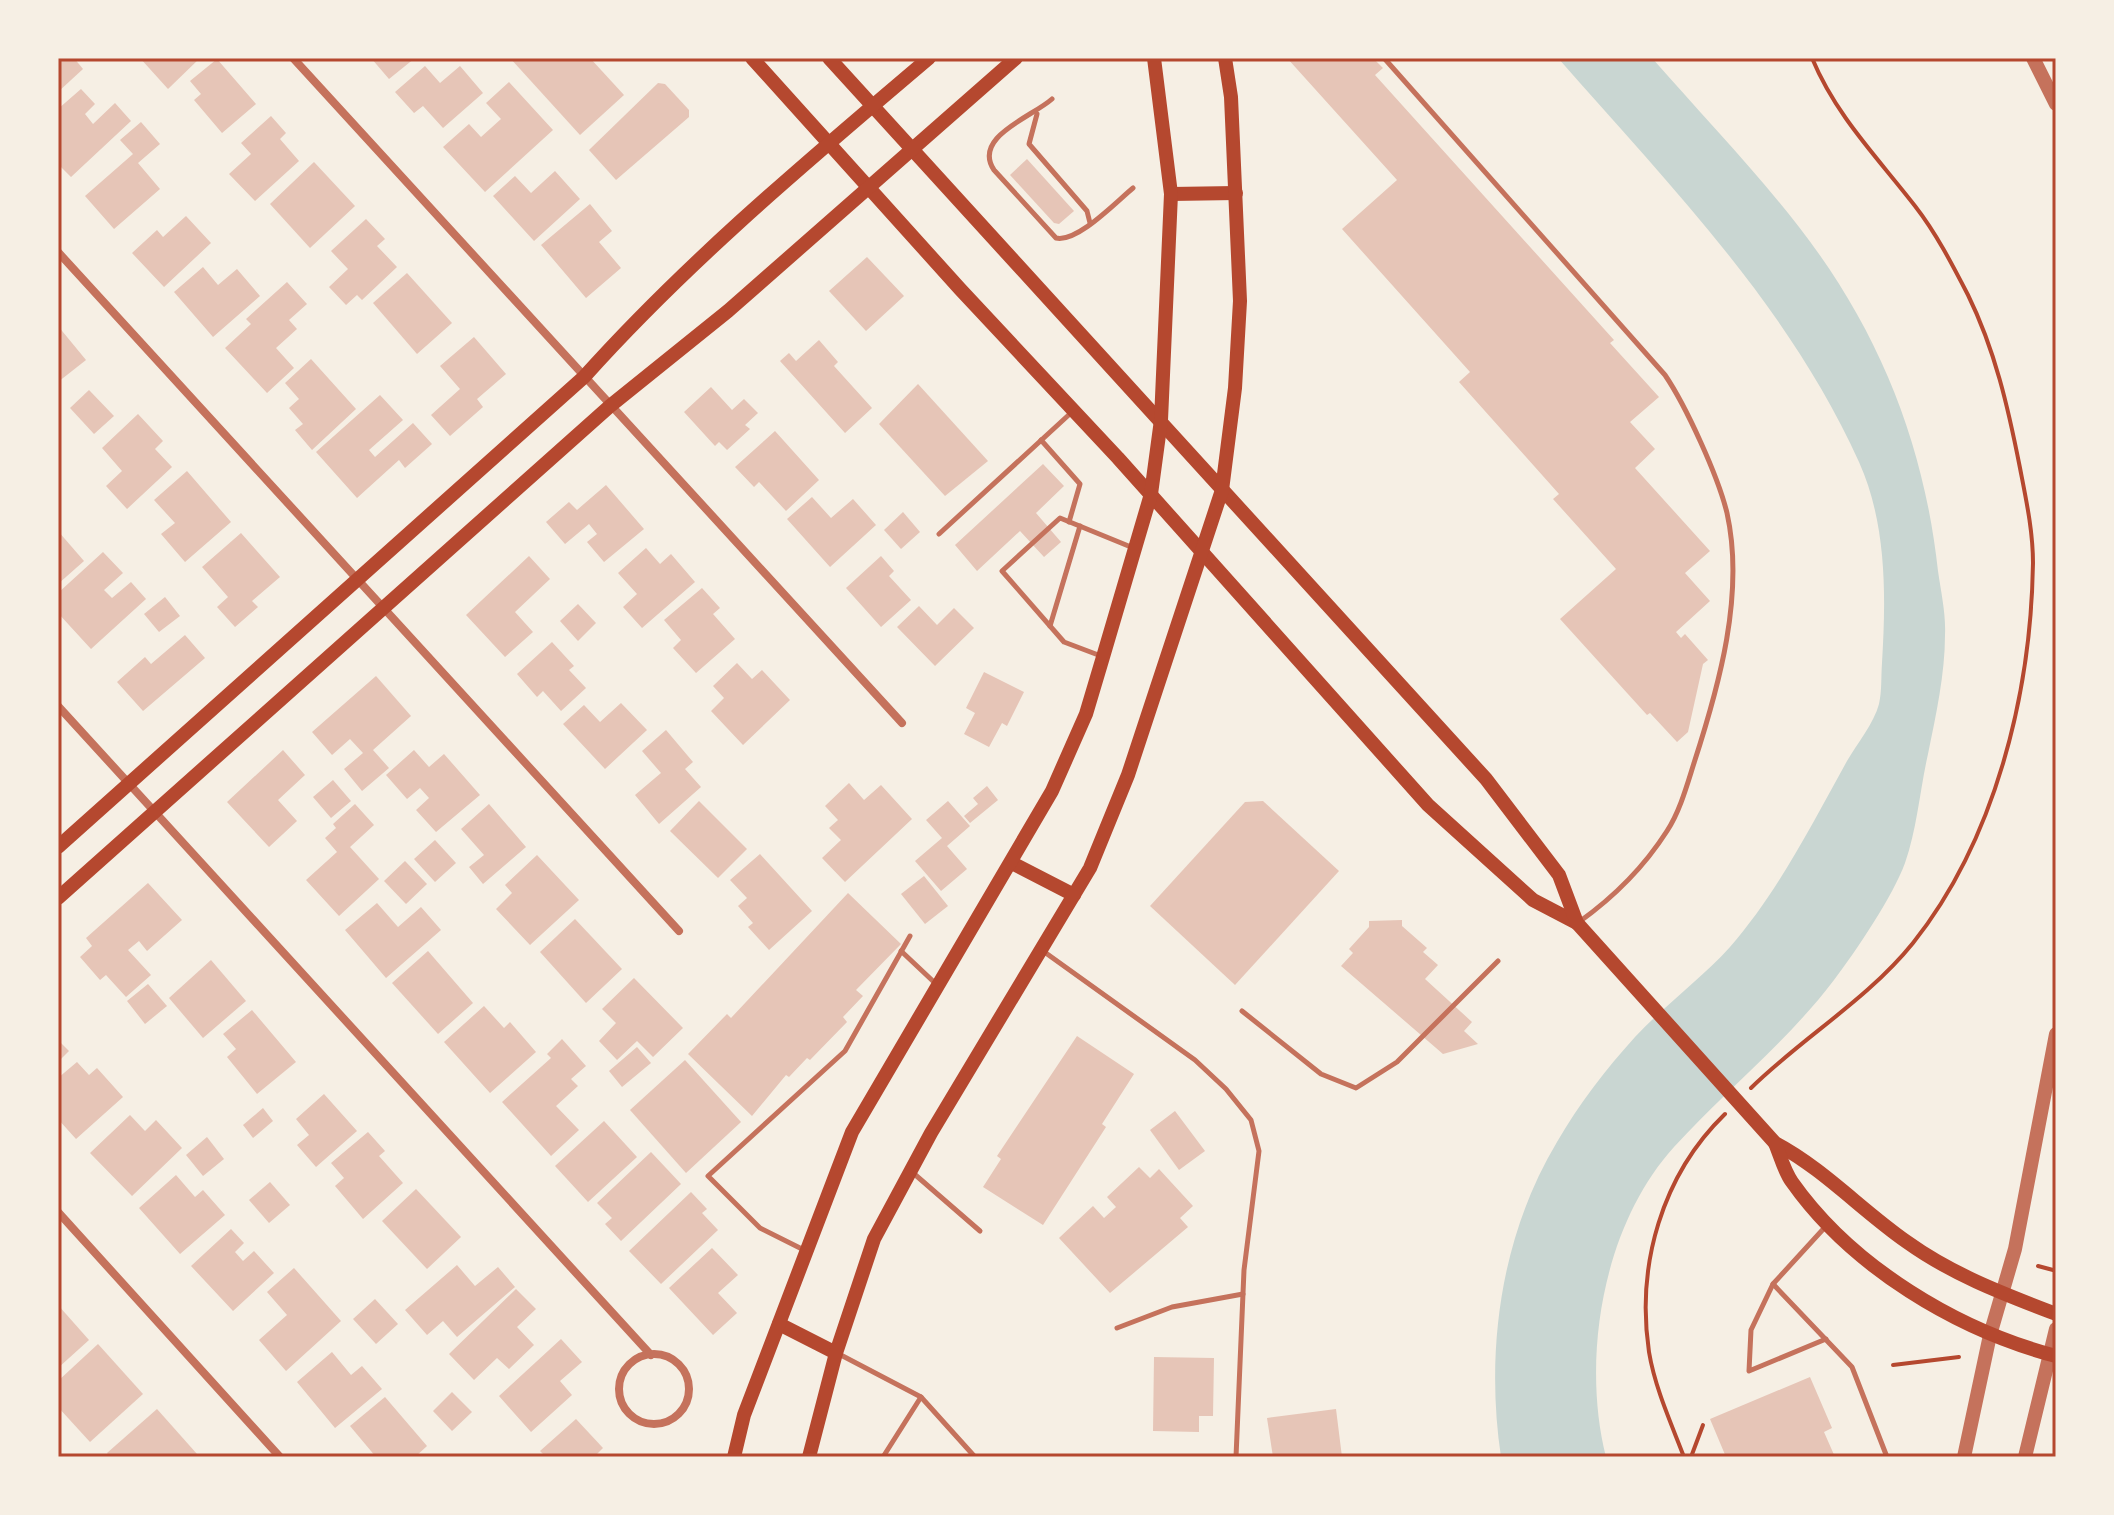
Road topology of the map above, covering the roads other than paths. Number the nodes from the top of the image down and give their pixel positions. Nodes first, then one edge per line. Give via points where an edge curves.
1 (293, 58) edge
2 (752, 58) edge
3 (829, 58) edge
4 (929, 58) edge
5 (1016, 58) edge
6 (1154, 58) edge
7 (1225, 58) edge
8 (1384, 58) edge
9 (2038, 60) edge
10 (1052, 99) dead end
11 (2056, 104) edge
12 (872, 105) junction
13 (1037, 113) junction
14 (828, 142) junction
15 (910, 148) junction
16 (867, 185) junction
17 (1133, 188) dead end
18 (1236, 193) junction
19 (1171, 194) junction
20 (1090, 223) junction
21 (58, 252) edge
22 (584, 377) junction
23 (610, 406) junction
24 (1074, 410) junction
25 (1161, 420) junction
26 (1041, 440) junction
27 (1222, 490) junction
28 (1151, 494) junction
29 (1069, 522) junction
30 (1080, 526) junction
31 (939, 534) dead end
32 (1136, 549) junction
33 (1201, 555) junction
34 (359, 580) junction
35 (383, 607) junction
36 (1050, 626) junction
37 (1103, 657) junction
38 (58, 706) edge
39 (902, 723) dead end
40 (129, 784) junction
41 (153, 809) junction
42 (58, 847) edge
43 (1012, 863) junction
44 (1074, 895) junction
45 (58, 898) edge
46 (1577, 923) junction
47 (679, 931) dead end
48 (910, 936) dead end
49 (1042, 950) junction
50 (901, 951) junction
51 (1498, 961) dead end
52 (937, 985) junction
53 (1242, 1011) dead end
54 (2056, 1034) edge
55 (1770, 1137) junction
56 (912, 1172) junction
57 (58, 1212) edge
58 (1828, 1224) junction
59 (980, 1231) dead end
60 (807, 1251) junction
61 (1773, 1284) junction
62 (1243, 1294) junction
63 (2003, 1294) junction
64 (2056, 1314) edge
65 (779, 1324) junction
66 (1117, 1328) dead end
67 (2056, 1329) edge
68 (1990, 1335) junction
69 (1826, 1339) junction
70 (836, 1353) junction
71 (651, 1355) junction
72 (2052, 1355) edge
73 (921, 1397) junction
74 (280, 1457) edge
75 (734, 1457) edge
76 (809, 1457) edge
77 (883, 1457) edge
78 (975, 1457) edge
79 (1236, 1457) edge
80 (1887, 1457) edge
81 (1964, 1457) edge
82 (2025, 1457) edge

1 - 22 street
2 - 14 main road
3 - 12 main road
4 - 12 main road
5 - 15 main road
6 - 19 main road
7 - 18 main road
8 - 46 lane via 1665,375 1682,401 1727,513 1732,586 1727,640 1710,715 1684,792 1668,830 1615,896
9 - 11 street
10 - 13 lane
12 - 14 main road
12 - 15 main road
13 - 20 lane via 1029,144 1087,211
13 - 20 lane via 1012,124 990,146 989,163 1056,238 1065,240
14 - 16 main road
14 - 22 main road via 643,312
15 - 16 main road
15 - 25 main road
16 - 23 main road via 728,311
16 - 24 main road
17 - 20 lane
18 - 19 main road
18 - 27 main road via 1240,301
19 - 25 main road
21 - 34 street
22 - 23 street
22 - 34 main road
23 - 35 main road
23 - 39 street
24 - 26 lane
24 - 28 main road
25 - 27 main road
25 - 28 main road
26 - 29 lane via 1080,484
26 - 31 lane
27 - 33 main road
27 - 46 main road via 1486,779 1559,875
28 - 32 main road
28 - 33 main road
29 - 30 lane
29 - 36 lane via 1060,518 1002,571
30 - 32 lane
30 - 36 lane
32 - 37 main road
33 - 44 main road via 1128,775
33 - 46 main road via 1428,805 1533,900
34 - 35 street
34 - 40 main road
35 - 41 main road
35 - 47 street
36 - 37 lane via 1064,642
37 - 43 main road via 1086,714 1052,791
38 - 40 street
40 - 41 street
40 - 42 main road
41 - 45 main road
41 - 71 street
43 - 44 main road
43 - 52 main road
44 - 49 main road
46 - 55 main road
48 - 50 lane
49 - 56 main road
49 - 62 lane via 1195,1060 1251,1120 1259,1151
50 - 52 lane
50 - 60 lane via 845,1051 708,1176 760,1228
51 - 53 lane via 1397,1062 1356,1088 1321,1074
52 - 60 main road via 852,1132
54 - 63 street
55 - 58 main road via 1791,1181
55 - 63 main road via 1811,1163 1908,1243
56 - 59 lane
56 - 70 main road via 874,1239
57 - 74 street
58 - 61 lane
58 - 68 main road via 1892,1281
60 - 65 main road
61 - 69 lane
61 - 69 lane via 1751,1330 1749,1371
62 - 66 lane via 1172,1307
62 - 79 lane
63 - 64 main road
63 - 68 street
65 - 70 main road
65 - 75 main road
67 - 72 street
68 - 72 main road
68 - 81 street
69 - 80 lane via 1852,1367
70 - 73 lane
70 - 76 main road
71 - 71 street via 624,1370 619,1397 635,1419 661,1424 684,1409 688,1382 673,1360
72 - 82 street
73 - 77 lane
73 - 78 lane

